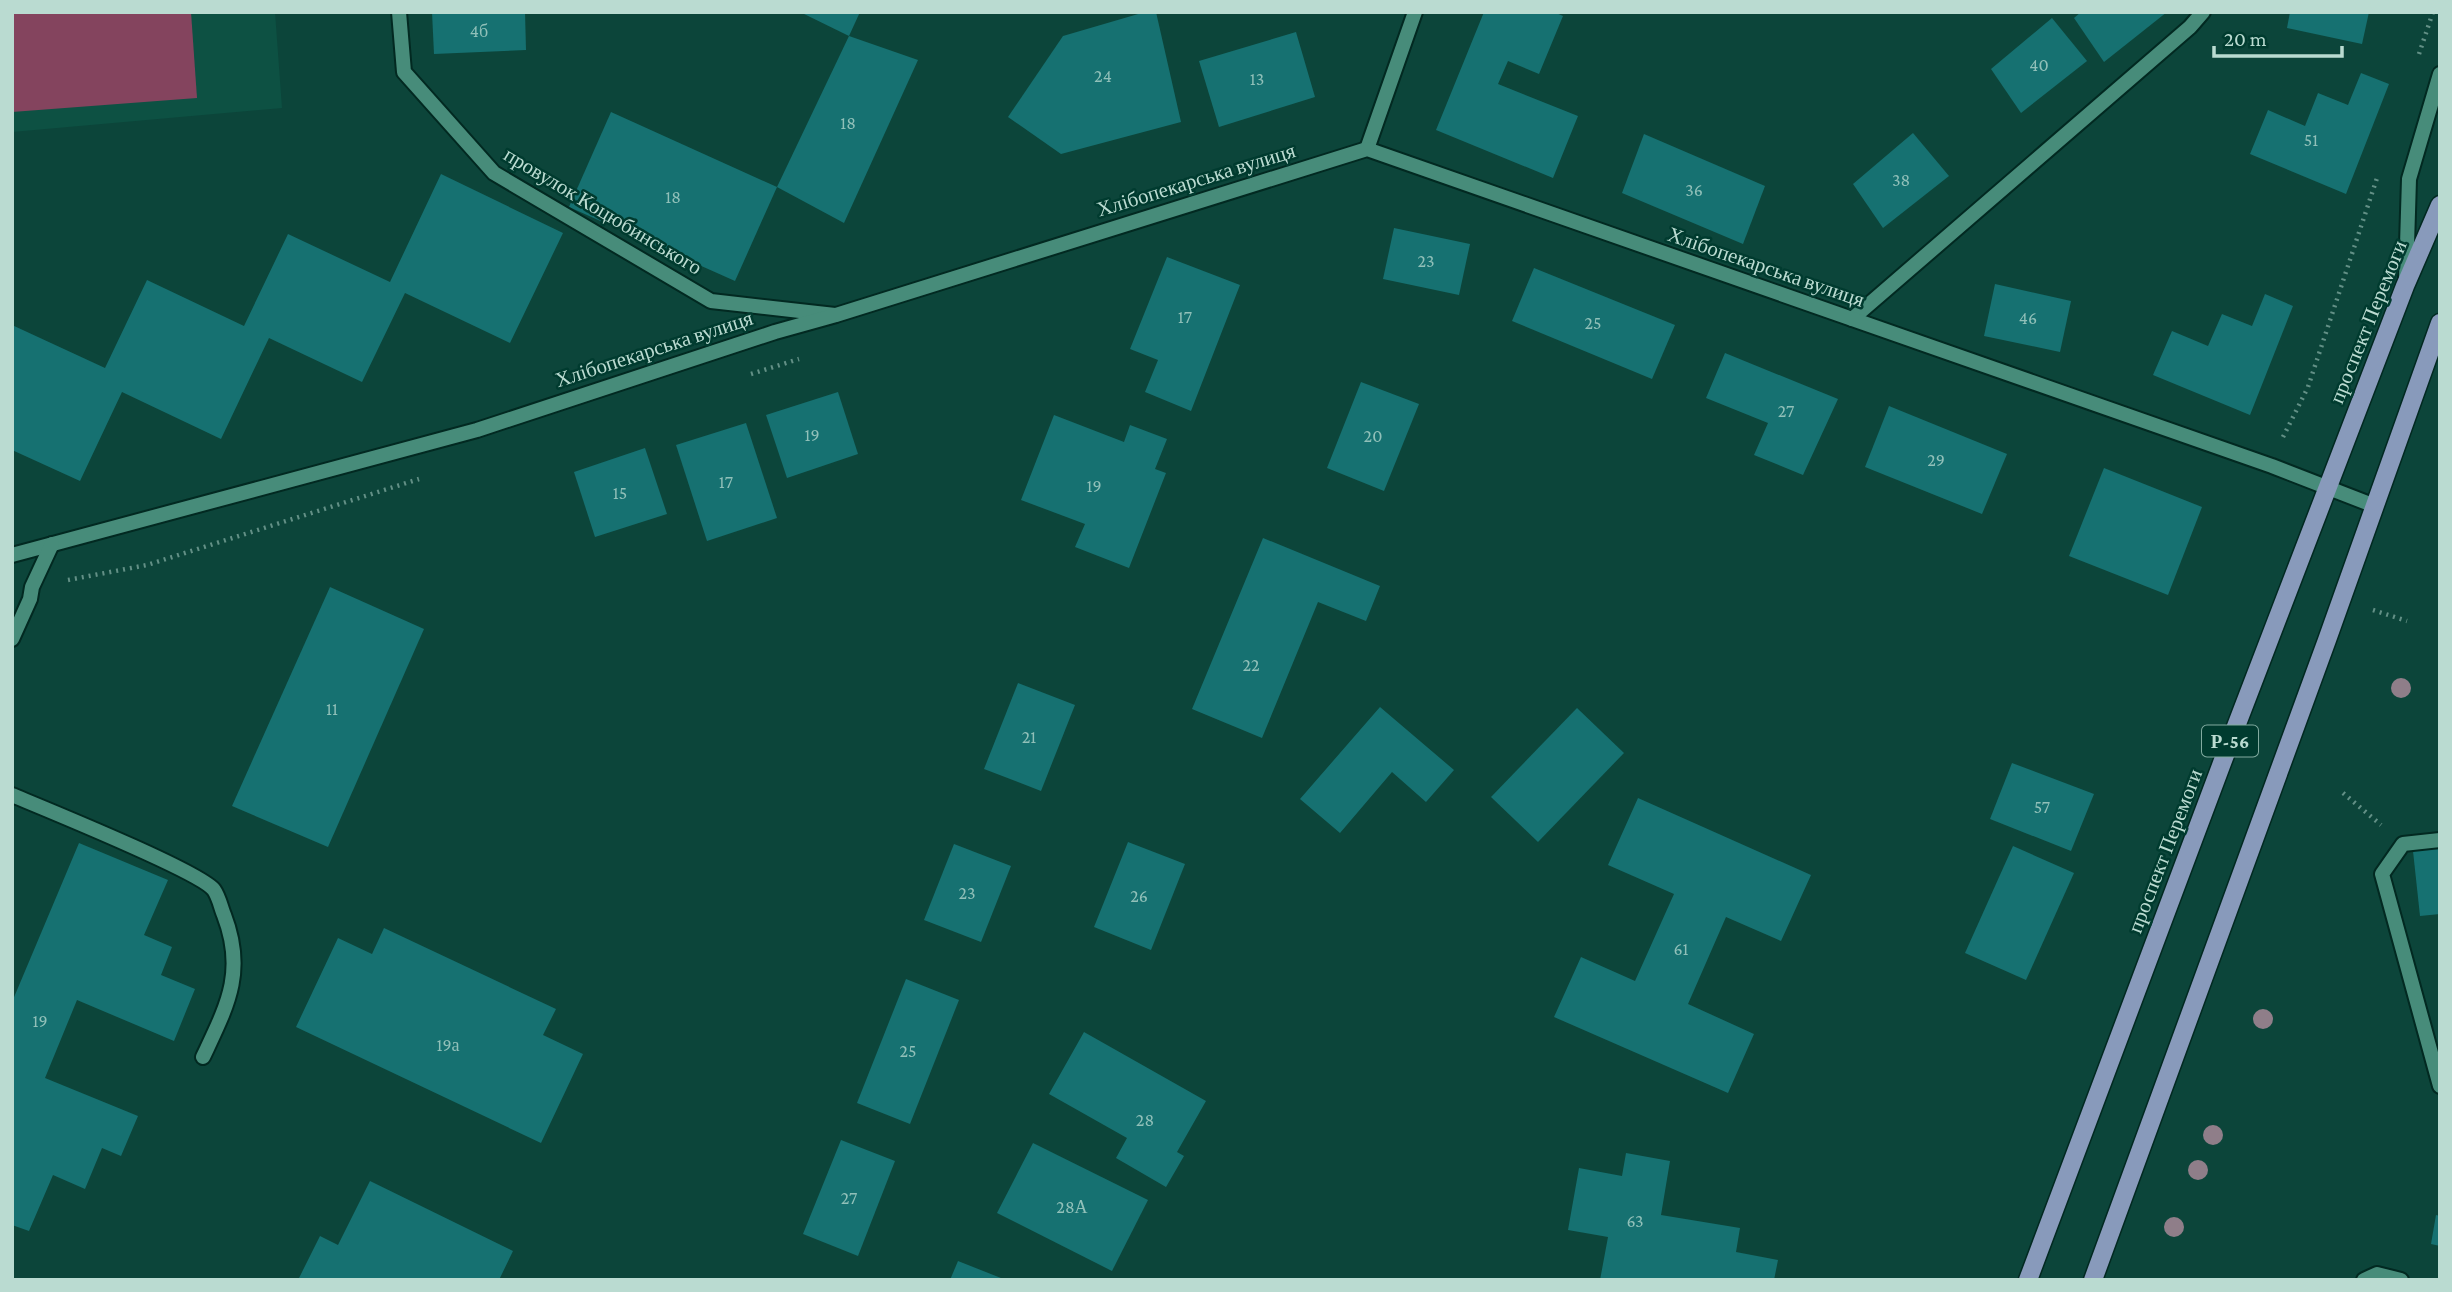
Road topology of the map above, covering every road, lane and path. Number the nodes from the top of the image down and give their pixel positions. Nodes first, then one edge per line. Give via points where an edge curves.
1 (399, 12) edge
2 (1415, 12) edge
3 (2203, 12) edge
4 (2433, 12) edge
5 (2416, 64) dead end
6 (2440, 74) edge
7 (1367, 149) junction
8 (2381, 167) dead end
9 (2440, 205) edge
10 (2405, 286) junction
11 (836, 315) junction
12 (1852, 319) junction
13 (2440, 323) edge
14 (2283, 437) dead end
15 (2328, 488) junction
16 (2375, 506) junction
17 (52, 544) junction
18 (12, 555) edge
19 (2373, 610) dead end
20 (2407, 621) dead end
21 (12, 639) edge
22 (2343, 793) dead end
23 (12, 795) edge
24 (2440, 840) edge
25 (2403, 844) junction
26 (203, 1057) dead end
27 (2440, 1086) edge
28 (2028, 1280) edge
29 (2093, 1280) edge
30 (2364, 1280) edge
31 (2401, 1280) edge

1 - 11 street, провулок Коцюбинського via 404,72 494,173 711,302
2 - 7 street
3 - 12 street
4 - 5 path
6 - 10 street via 2409,179
7 - 11 street, Хлібопекарська вулиця
7 - 12 street, Хлібопекарська вулиця
8 - 14 path via 2308,387
9 - 10 main road, проспект Перемоги / Р-56
10 - 15 main road, проспект Перемоги / Р-56
11 - 17 street, Хлібопекарська вулиця via 477,430
12 - 15 street, Хлібопекарська вулиця
13 - 16 main road, Р-56
15 - 16 street, Хлібопекарська вулиця
15 - 28 main road, проспект Перемоги / Р-56
16 - 29 main road, Р-56
17 - 18 street, Хлібопекарська вулиця
17 - 21 street
19 - 20 path
22 - 25 path
23 - 26 street via 183,870 214,889 229,929 235,964 228,1003
24 - 25 street
25 - 27 street via 2382,874
30 - 31 street via 2377,1274

